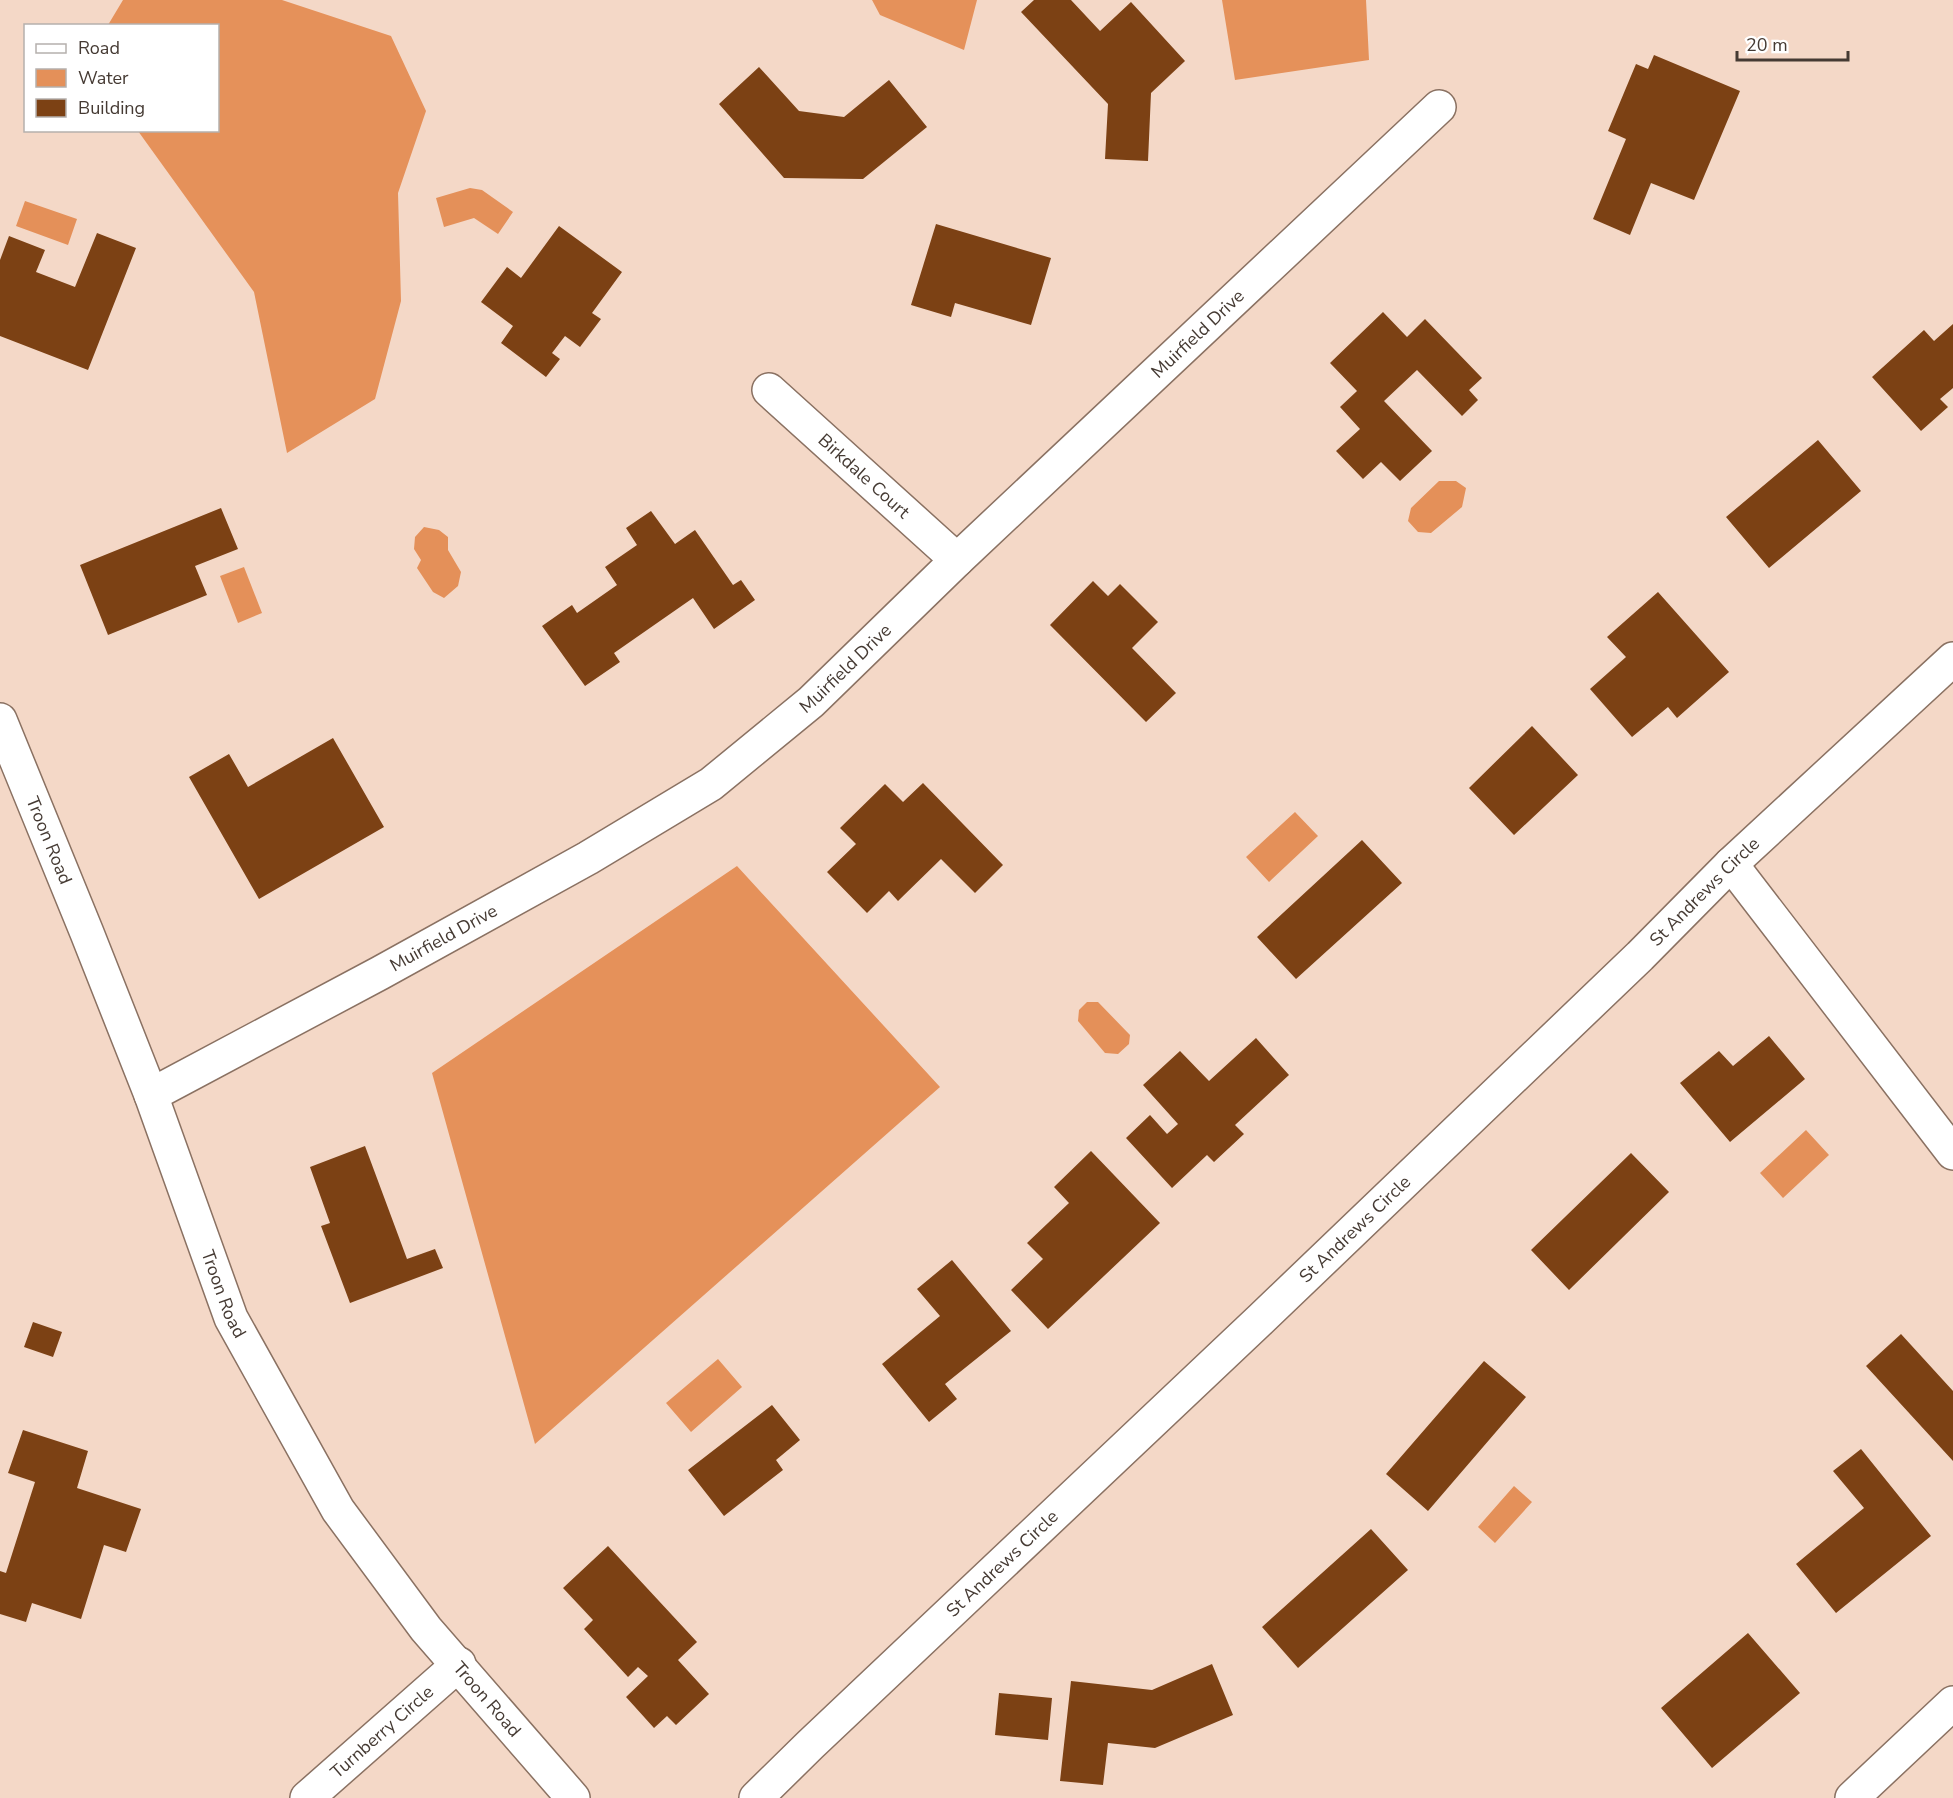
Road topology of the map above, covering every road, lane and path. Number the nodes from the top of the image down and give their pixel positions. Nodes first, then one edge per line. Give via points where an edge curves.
1 (1439, 107) dead end
2 (769, 390) dead end
3 (957, 560) junction
4 (1953, 659) edge
5 (0, 720) edge
6 (1731, 864) junction
7 (151, 1095) junction
8 (1953, 1153) edge
9 (459, 1664) junction
10 (1953, 1703) edge
11 (307, 1798) edge
12 (573, 1798) edge
13 (756, 1798) edge
14 (1852, 1798) edge

1 - 3 street, Muirfield Drive
2 - 3 street, Birkdale Court
3 - 7 street, Muirfield Drive via 811,702 711,784 588,858
4 - 6 street, St Andrews Circle
5 - 7 street, Troon Road
6 - 8 street
6 - 13 street, St Andrews Circle via 1557,1036
7 - 9 street, Troon Road via 231,1317 338,1510 426,1629
9 - 11 street, Turnberry Circle
9 - 12 street, Troon Road
10 - 14 street

